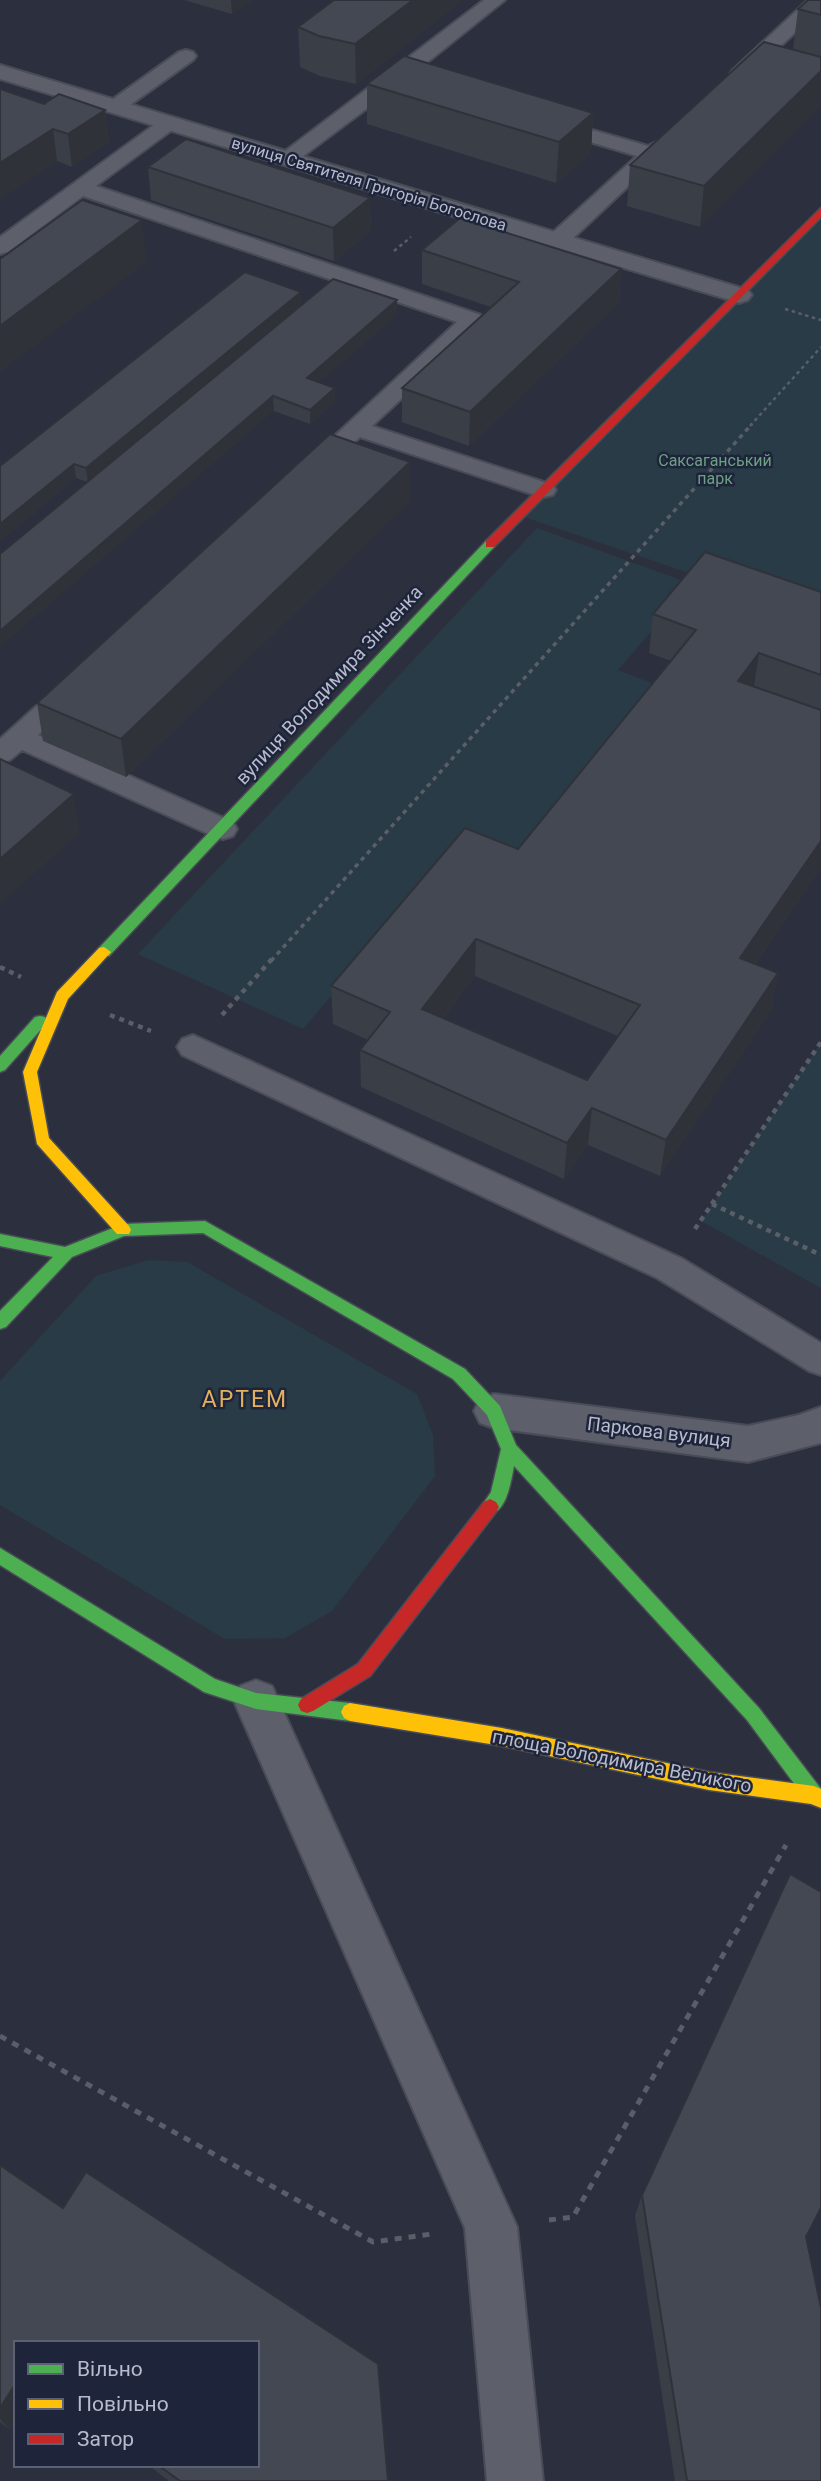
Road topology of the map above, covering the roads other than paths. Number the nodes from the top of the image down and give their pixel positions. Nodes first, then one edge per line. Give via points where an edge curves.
1 (496, 0) edge
2 (819, 0) edge
3 (186, 56) dead end
4 (753, 62) junction
5 (780, 69) edge
6 (0, 72) edge
7 (394, 79) junction
8 (723, 89) edge
9 (433, 90) edge
10 (116, 106) junction
11 (523, 116) edge
12 (169, 123) junction
13 (672, 136) edge
14 (652, 154) junction
15 (287, 159) junction
16 (81, 188) junction
17 (821, 211) edge
18 (558, 240) junction
19 (0, 247) edge
20 (739, 295) junction
21 (356, 428) junction
22 (295, 484) edge
23 (544, 489) junction
24 (90, 672) edge
25 (9, 746) edge
26 (223, 829) junction
27 (62, 996) junction
28 (193, 1047) road end
29 (0, 1066) edge
30 (123, 1230) junction
31 (0, 1240) edge
32 (66, 1254) junction
33 (0, 1322) edge
34 (821, 1361) edge
35 (494, 1411) junction
36 (821, 1424) edge
37 (509, 1449) junction
38 (0, 1556) edge
39 (256, 1701) junction
40 (307, 1705) junction
41 (818, 1797) edge
42 (515, 2481) edge

1 - 7 lane
2 - 4 lane
3 - 10 lane
4 - 5 lane
4 - 8 lane
6 - 10 street, вулиця Святителя Григорія Богослова
7 - 9 lane
7 - 15 lane
10 - 12 street, вулиця Святителя Григорія Богослова
11 - 14 lane
12 - 15 street, вулиця Святителя Григорія Богослова
12 - 16 lane
13 - 14 lane
14 - 18 lane
15 - 18 street, вулиця Святителя Григорія Богослова
16 - 19 lane
16 - 21 lane via 473,320
17 - 20 main road, вулиця Володимира Зінченка
18 - 20 street, вулиця Святителя Григорія Богослова
20 - 23 main road, вулиця Володимира Зінченка
21 - 22 lane
21 - 23 lane
23 - 26 main road, вулиця Володимира Зінченка
24 - 25 lane
25 - 26 lane
26 - 27 main road, вулиця Володимира Зінченка
27 - 29 main road
27 - 30 main road, вулиця Володимира Зінченка via 30,1072 42,1140
28 - 34 lane via 669,1268
30 - 32 main road, площа Володимира Великого
30 - 35 main road, площа Володимира Великого via 205,1227 459,1374
31 - 32 main road
32 - 33 main road, площа Володимира Великого
35 - 36 street, Паркова вулиця via 748,1444
35 - 37 main road, площа Володимира Великого
37 - 40 main road via 499,1495 364,1670
37 - 41 main road, площа Володимира Великого via 753,1714
38 - 39 main road, площа Володимира Великого via 210,1686
39 - 40 main road, площа Володимира Великого
39 - 42 street via 491,2227
40 - 41 main road, площа Володимира Великого via 502,1737 709,1782

